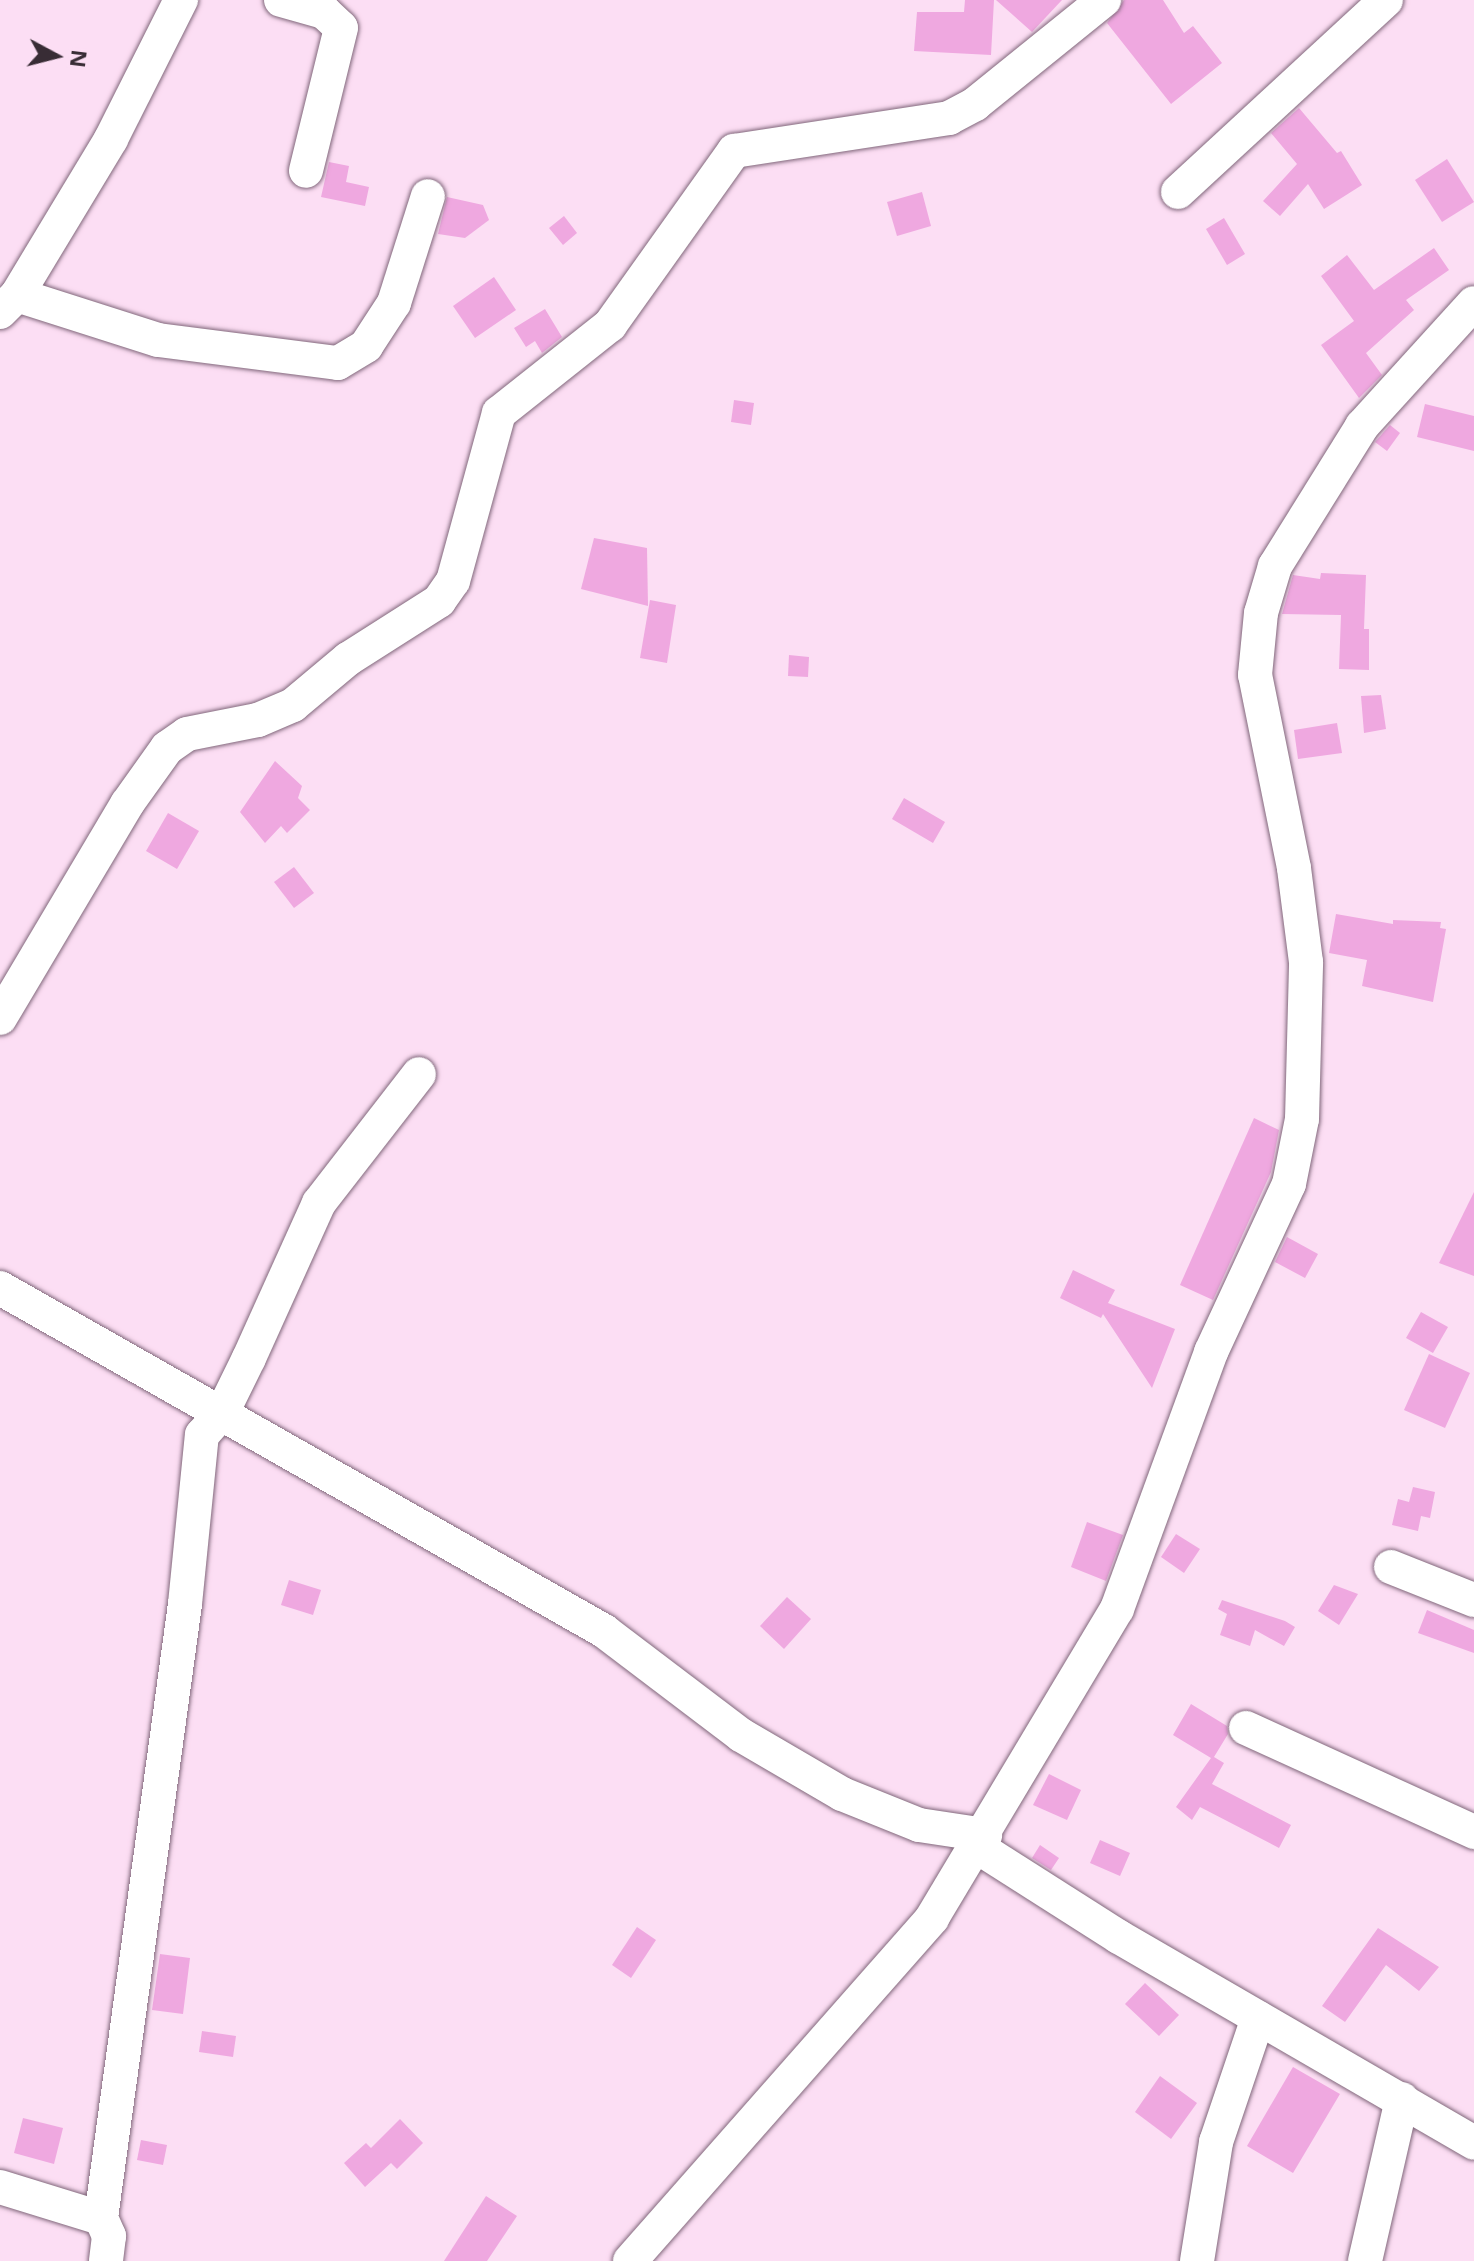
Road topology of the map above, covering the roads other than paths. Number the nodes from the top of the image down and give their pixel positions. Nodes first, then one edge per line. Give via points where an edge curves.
1 (181, 0) edge
2 (281, 0) edge
3 (1104, 0) edge
4 (1386, 0) edge
5 (306, 171) dead end
6 (1178, 192) dead end
7 (428, 196) dead end
8 (1474, 303) edge
9 (8, 304) edge
10 (0, 1018) edge
11 (419, 1074) dead end
12 (0, 1288) edge
13 (222, 1413) junction
14 (1391, 1567) dead end
15 (1474, 1600) edge
16 (1246, 1728) dead end
17 (1474, 1832) edge
18 (980, 1840) junction
19 (1258, 2018) junction
20 (1402, 2099) junction
21 (1474, 2143) edge
22 (0, 2187) edge
23 (101, 2218) junction
24 (106, 2261) edge
25 (630, 2261) edge
26 (1197, 2261) edge
27 (1365, 2261) edge

1 - 9 street via 111,139
2 - 5 street via 324,12 341,28
3 - 10 street via 975,104 949,118 734,151 610,325 499,413 453,581 439,601 348,659 293,705 258,720 187,734 167,748 127,804
4 - 6 street
7 - 9 street via 394,303 366,346 338,363 158,340
8 - 18 street via 1362,426 1275,566 1261,613 1255,675 1294,868 1306,962 1302,1119 1289,1184 1211,1352 1117,1609
11 - 13 street via 319,1203
12 - 13 street
13 - 18 street via 604,1631 741,1735 842,1794 919,1825
13 - 23 street via 202,1435 185,1604
14 - 15 street
16 - 17 street
18 - 19 street
18 - 25 street via 932,1918 872,1992
19 - 20 street
19 - 26 street via 1216,2142
20 - 21 street
20 - 27 street
22 - 23 street
23 - 24 street via 109,2236

